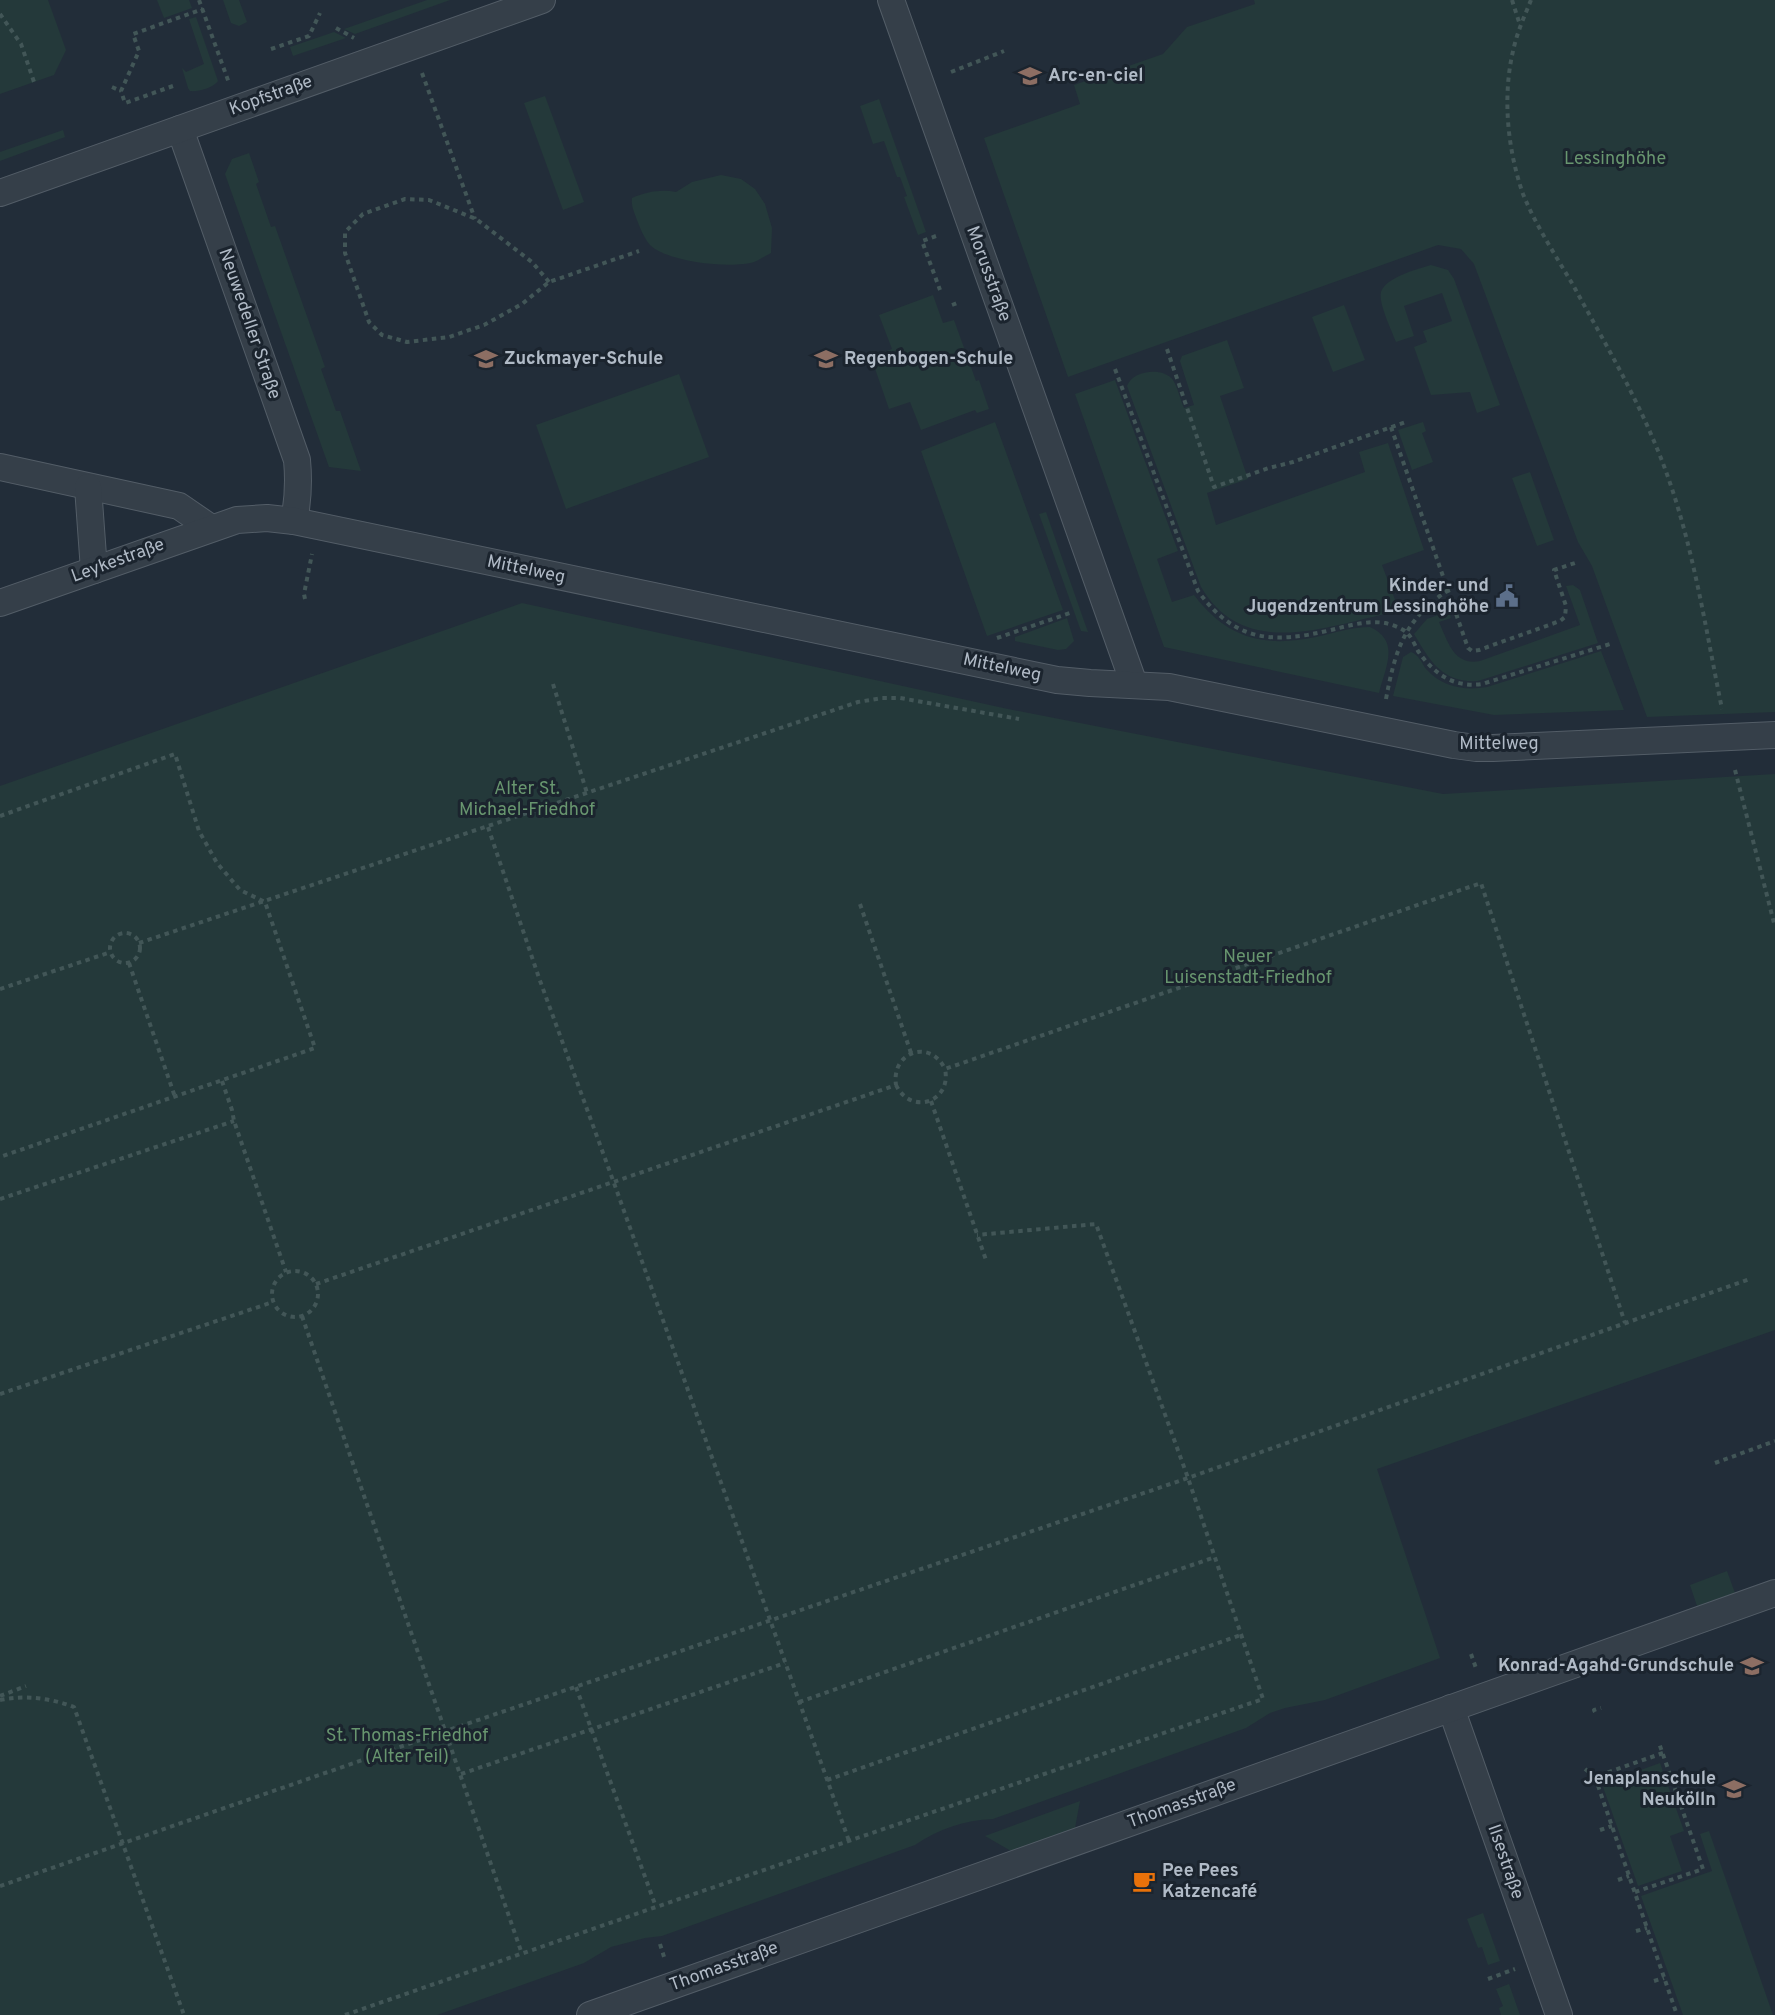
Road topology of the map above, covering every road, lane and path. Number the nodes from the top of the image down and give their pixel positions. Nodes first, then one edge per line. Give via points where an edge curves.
1 (199, 0) edge
2 (542, 0) edge
3 (891, 0) edge
4 (1512, 0) edge
5 (1531, 0) edge
6 (203, 9) junction
7 (320, 13) dead end
8 (0, 14) edge
9 (1520, 26) junction
10 (336, 28) dead end
11 (351, 36) dead end
12 (271, 49) dead end
13 (1004, 51) dead end
14 (951, 72) dead end
15 (422, 73) dead end
16 (34, 82) dead end
17 (229, 83) dead end
18 (173, 86) dead end
19 (112, 87) dead end
20 (121, 91) junction
21 (180, 129) junction
22 (0, 193) edge
23 (476, 219) junction
24 (936, 236) dead end
25 (639, 251) dead end
26 (549, 282) junction
27 (940, 290) dead end
28 (960, 303) dead end
29 (952, 305) dead end
30 (1167, 350) dead end
31 (1115, 369) dead end
32 (1406, 422) dead end
33 (1391, 427) junction
34 (0, 467) edge
35 (88, 487) junction
36 (237, 520) joint
37 (294, 521) junction
38 (211, 528) junction
39 (312, 553) dead end
40 (1575, 563) dead end
41 (94, 570) junction
42 (1447, 591) junction
43 (305, 599) dead end
44 (0, 603) edge
45 (1070, 613) dead end
46 (1406, 631) junction
47 (995, 638) dead end
48 (1610, 644) dead end
49 (553, 684) dead end
50 (1134, 684) junction
51 (1386, 699) dead end
52 (1722, 709) dead end
53 (1019, 719) dead end
54 (1775, 735) edge
55 (1735, 770) dead end
56 (587, 793) junction
57 (0, 816) edge
58 (488, 827) junction
59 (265, 902) junction
60 (860, 904) dead end
61 (1775, 927) edge
62 (139, 943) junction
63 (111, 952) junction
64 (129, 963) junction
65 (0, 989) edge
66 (911, 1053) junction
67 (945, 1069) junction
68 (222, 1081) junction
69 (896, 1085) junction
70 (175, 1097) junction
71 (932, 1101) junction
72 (234, 1120) junction
73 (0, 1157) edge
74 (614, 1182) junction
75 (0, 1199) edge
76 (977, 1235) junction
77 (986, 1260) dead end
78 (286, 1272) junction
79 (1750, 1280) dead end
80 (316, 1284) junction
81 (273, 1302) junction
82 (302, 1316) junction
83 (1624, 1323) junction
84 (0, 1394) edge
85 (1775, 1441) edge
86 (1714, 1463) dead end
87 (1188, 1478) junction
88 (1215, 1557) junction
89 (1775, 1593) edge
90 (771, 1622) junction
91 (1241, 1635) junction
92 (785, 1663) junction
93 (26, 1686) dead end
94 (576, 1687) junction
95 (0, 1698) edge
96 (800, 1702) junction
97 (1451, 1708) junction
98 (1601, 1708) dead end
99 (1595, 1712) dead end
100 (592, 1730) junction
101 (446, 1731) junction
102 (1659, 1743) dead end
103 (1663, 1753) junction
104 (1585, 1769) dead end
105 (461, 1774) junction
106 (1595, 1777) junction
107 (827, 1780) junction
108 (1612, 1826) junction
109 (1600, 1830) dead end
110 (849, 1840) junction
111 (124, 1844) junction
112 (1629, 1876) junction
113 (1618, 1880) dead end
114 (0, 1886) edge
115 (1635, 1892) junction
116 (656, 1906) junction
117 (1647, 1928) junction
118 (1636, 1931) dead end
119 (522, 1954) junction
120 (1515, 1969) dead end
121 (1665, 1978) junction
122 (1488, 1979) dead end
123 (1654, 1981) dead end
124 (643, 2006) edge
125 (184, 2015) edge
126 (345, 2015) edge
127 (590, 2015) edge
128 (1559, 2015) edge
129 (1677, 2015) edge

1 - 6 path
2 - 21 street, Kopfstraße
3 - 50 street, Morusstraße
4 - 9 path
5 - 9 path
6 - 17 path
6 - 20 path via 133,34 139,51
7 - 12 path via 309,36
8 - 16 path via 21,44
9 - 52 path via 1509,75 1507,108 1516,170 1542,232 1633,394 1670,482
10 - 11 path
13 - 14 path
15 - 23 path
18 - 20 path via 125,103
19 - 20 path
21 - 22 street, Kopfstraße
21 - 37 street, Neuwedeller Straße via 297,460
23 - 26 path via 532,262
23 - 26 path via 429,200 405,198 363,214 345,232 345,254 369,322 382,335 407,342 449,337 484,326 522,304
24 - 27 path via 922,241
25 - 26 path
28 - 29 path
30 - 33 path via 1214,486
31 - 46 path via 1197,591 1211,609 1233,626 1266,637 1313,634 1361,623 1385,623
32 - 33 path
33 - 42 path
34 - 35 street
35 - 38 street via 179,506
35 - 41 street
36 - 37 street, Mittelweg
36 - 38 street, Leykestraße
37 - 50 street, Mittelweg via 1057,680
38 - 41 street, Leykestraße
39 - 43 path
40 - 42 path via 1554,570 1566,606 1565,617 1479,650 1468,648
41 - 44 street, Leykestraße
42 - 46 path via 1432,601
45 - 47 path
46 - 48 path via 1439,675 1471,686
46 - 51 path
49 - 56 path
50 - 54 street, Mittelweg via 1175,688 1476,748
53 - 56 path via 900,698 858,702
55 - 61 path
56 - 58 path
57 - 59 path via 175,754 199,831 217,863 240,890
58 - 59 path
58 - 74 path
59 - 62 path
59 - 68 path via 315,1048
60 - 66 path
62 - 63 path via 132,935 121,934 112,941
62 - 64 path via 138,956
63 - 64 path via 118,961
63 - 65 path
64 - 70 path
66 - 67 path via 927,1052 940,1060
66 - 69 path via 898,1064
67 - 71 path via 946,1083
67 - 83 path via 1481,883
68 - 70 path
68 - 72 path
69 - 71 path via 915,1102
69 - 74 path
70 - 73 path
71 - 76 path
72 - 75 path
72 - 78 path
74 - 80 path
74 - 90 path
76 - 77 path
76 - 87 path via 1096,1224
78 - 80 path via 301,1272
78 - 81 path via 274,1282
79 - 83 path
80 - 82 path via 316,1303
81 - 82 path via 286,1315
81 - 84 path
82 - 101 path
83 - 87 path
85 - 86 path
87 - 88 path
87 - 90 path
88 - 91 path
88 - 96 path
89 - 97 street, Thomasstraße
90 - 92 path
90 - 94 path
91 - 107 path
91 - 110 path via 1263,1698
92 - 96 path
92 - 100 path
93 - 95 path
94 - 100 path
94 - 101 path
95 - 111 path via 34,1697 74,1707
96 - 107 path
97 - 124 street, Thomasstraße
97 - 128 street, Ilsestraße
98 - 99 path
100 - 105 path
100 - 116 path
101 - 105 path
101 - 111 path
102 - 103 path
103 - 106 path
103 - 115 path via 1703,1869
104 - 106 path
105 - 119 path
106 - 108 path
107 - 110 path
108 - 109 path
108 - 112 path
110 - 116 path
111 - 114 path
111 - 125 path
112 - 113 path
112 - 115 path
115 - 117 path
116 - 119 path
117 - 118 path
117 - 121 path
119 - 126 path
120 - 122 path
121 - 123 path
121 - 129 path
124 - 127 street, Thomasstraße

